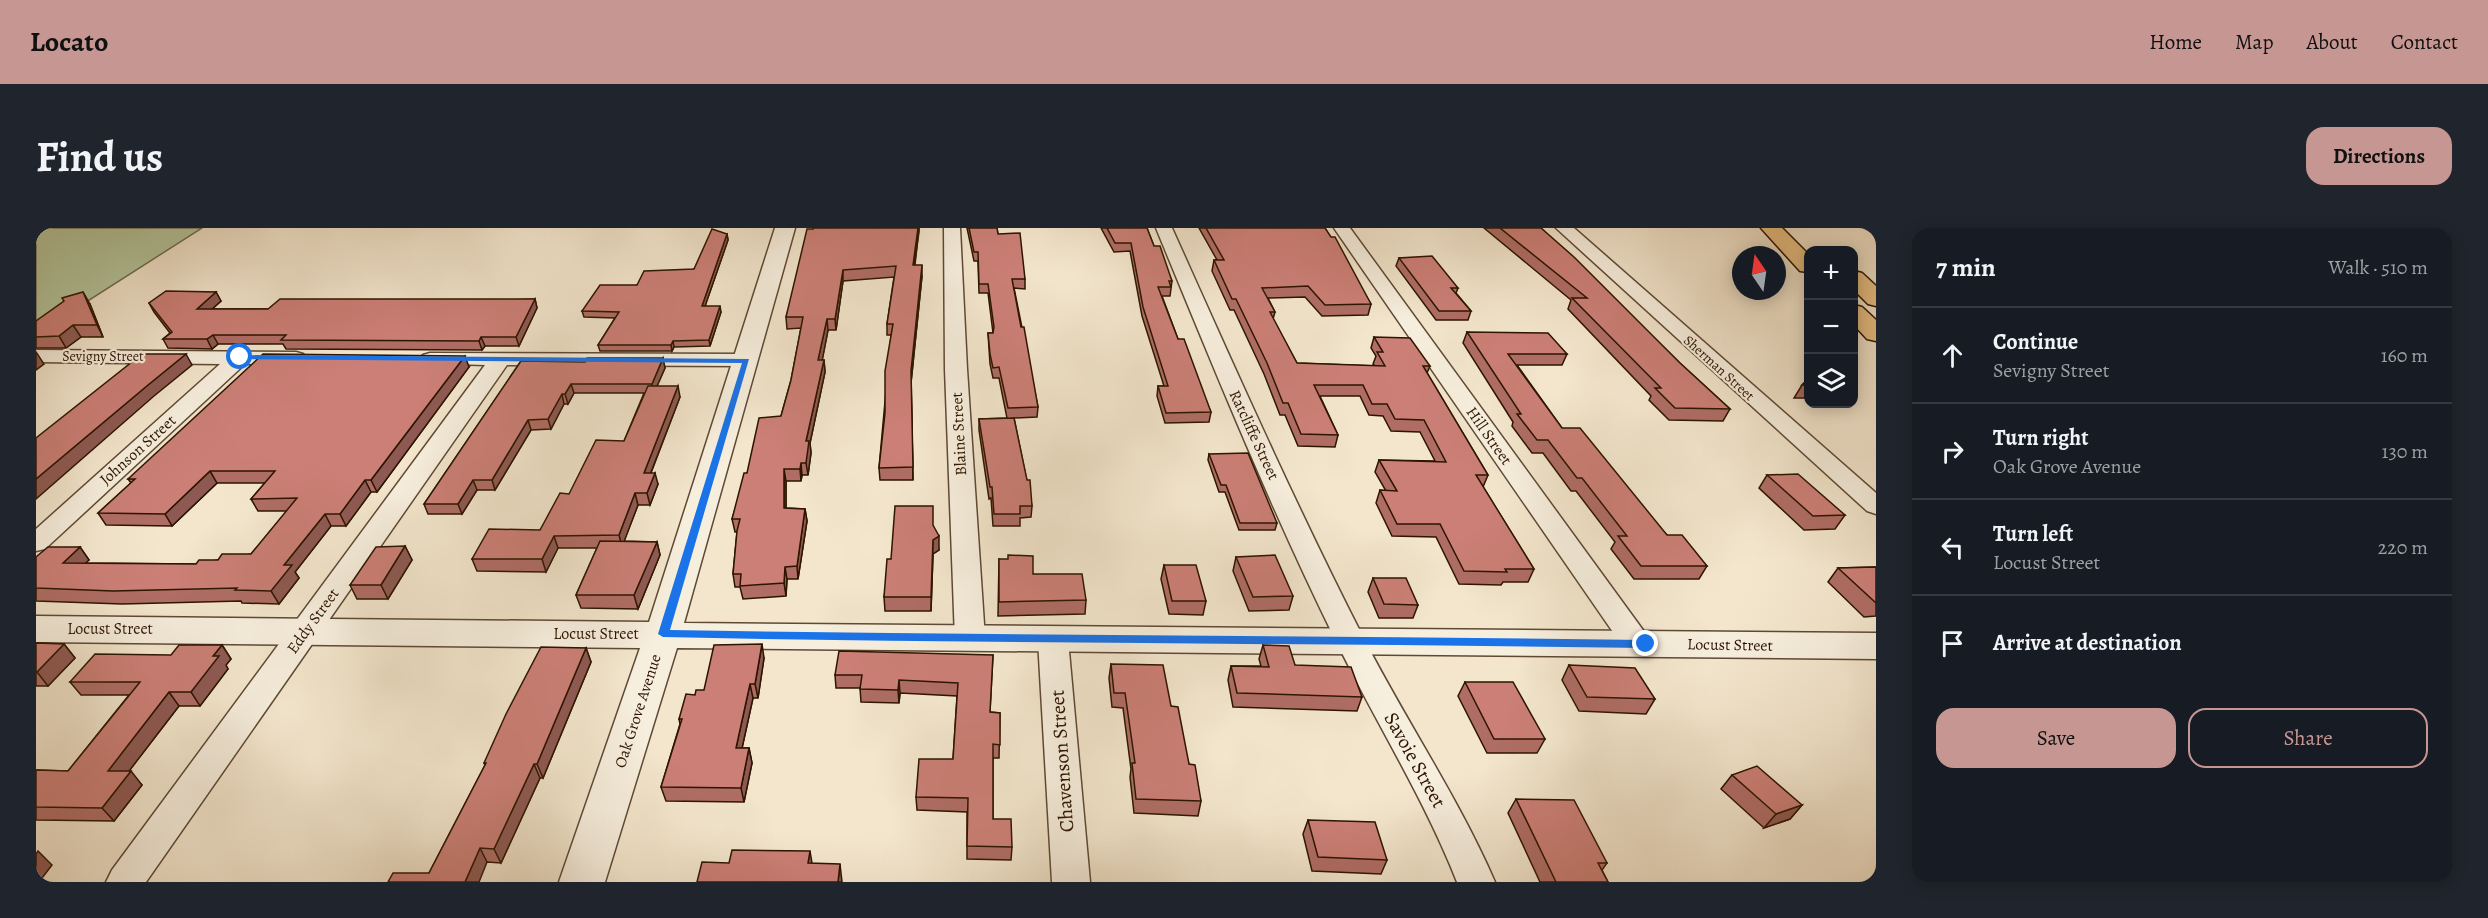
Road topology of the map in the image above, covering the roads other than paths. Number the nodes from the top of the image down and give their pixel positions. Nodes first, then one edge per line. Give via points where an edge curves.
1 (785, 228) edge
2 (952, 228) edge
3 (1164, 228) edge
4 (1342, 228) edge
5 (1564, 228) edge
6 (1771, 228) edge
7 (1804, 261) edge
8 (1858, 282) edge
9 (1876, 299) edge
10 (1858, 316) edge
11 (1876, 334) edge
12 (36, 356) edge
13 (240, 357) junction
14 (311, 358) edge
15 (405, 359) edge
16 (500, 360) junction
17 (746, 360) junction
18 (1876, 506) edge
19 (36, 543) edge
20 (36, 629) edge
21 (306, 630) junction
22 (663, 634) junction
23 (970, 639) junction
24 (1053, 640) junction
25 (1350, 640) junction
26 (1637, 644) junction
27 (1876, 646) edge
28 (125, 882) edge
29 (582, 882) edge
30 (1071, 882) edge
31 (1476, 882) edge

1 - 17 street, Oak Grove Avenue
2 - 23 street, Blaine Street
3 - 25 street, Ratcliffe Street via 1255,439
4 - 26 street, Hill Street
5 - 18 street, Sherman Street
6 - 7 main road
8 - 9 main road
10 - 11 main road
12 - 13 street, Sevigny Street
13 - 14 street, Sevigny Street
13 - 19 street, Johnson Street
15 - 16 street
16 - 17 street
16 - 21 street, Eddy Street
17 - 22 street, Oak Grove Avenue
20 - 21 street, Locust Street
21 - 22 street, Locust Street
21 - 28 street, Eddy Street
22 - 23 street, Locust Street
22 - 29 street, Oak Grove Avenue
23 - 24 street, Locust Street
24 - 25 street, Locust Street
24 - 30 street, Chavenson Street
25 - 26 street, Locust Street
25 - 31 street, Savoie Street via 1458,838
26 - 27 street, Locust Street

